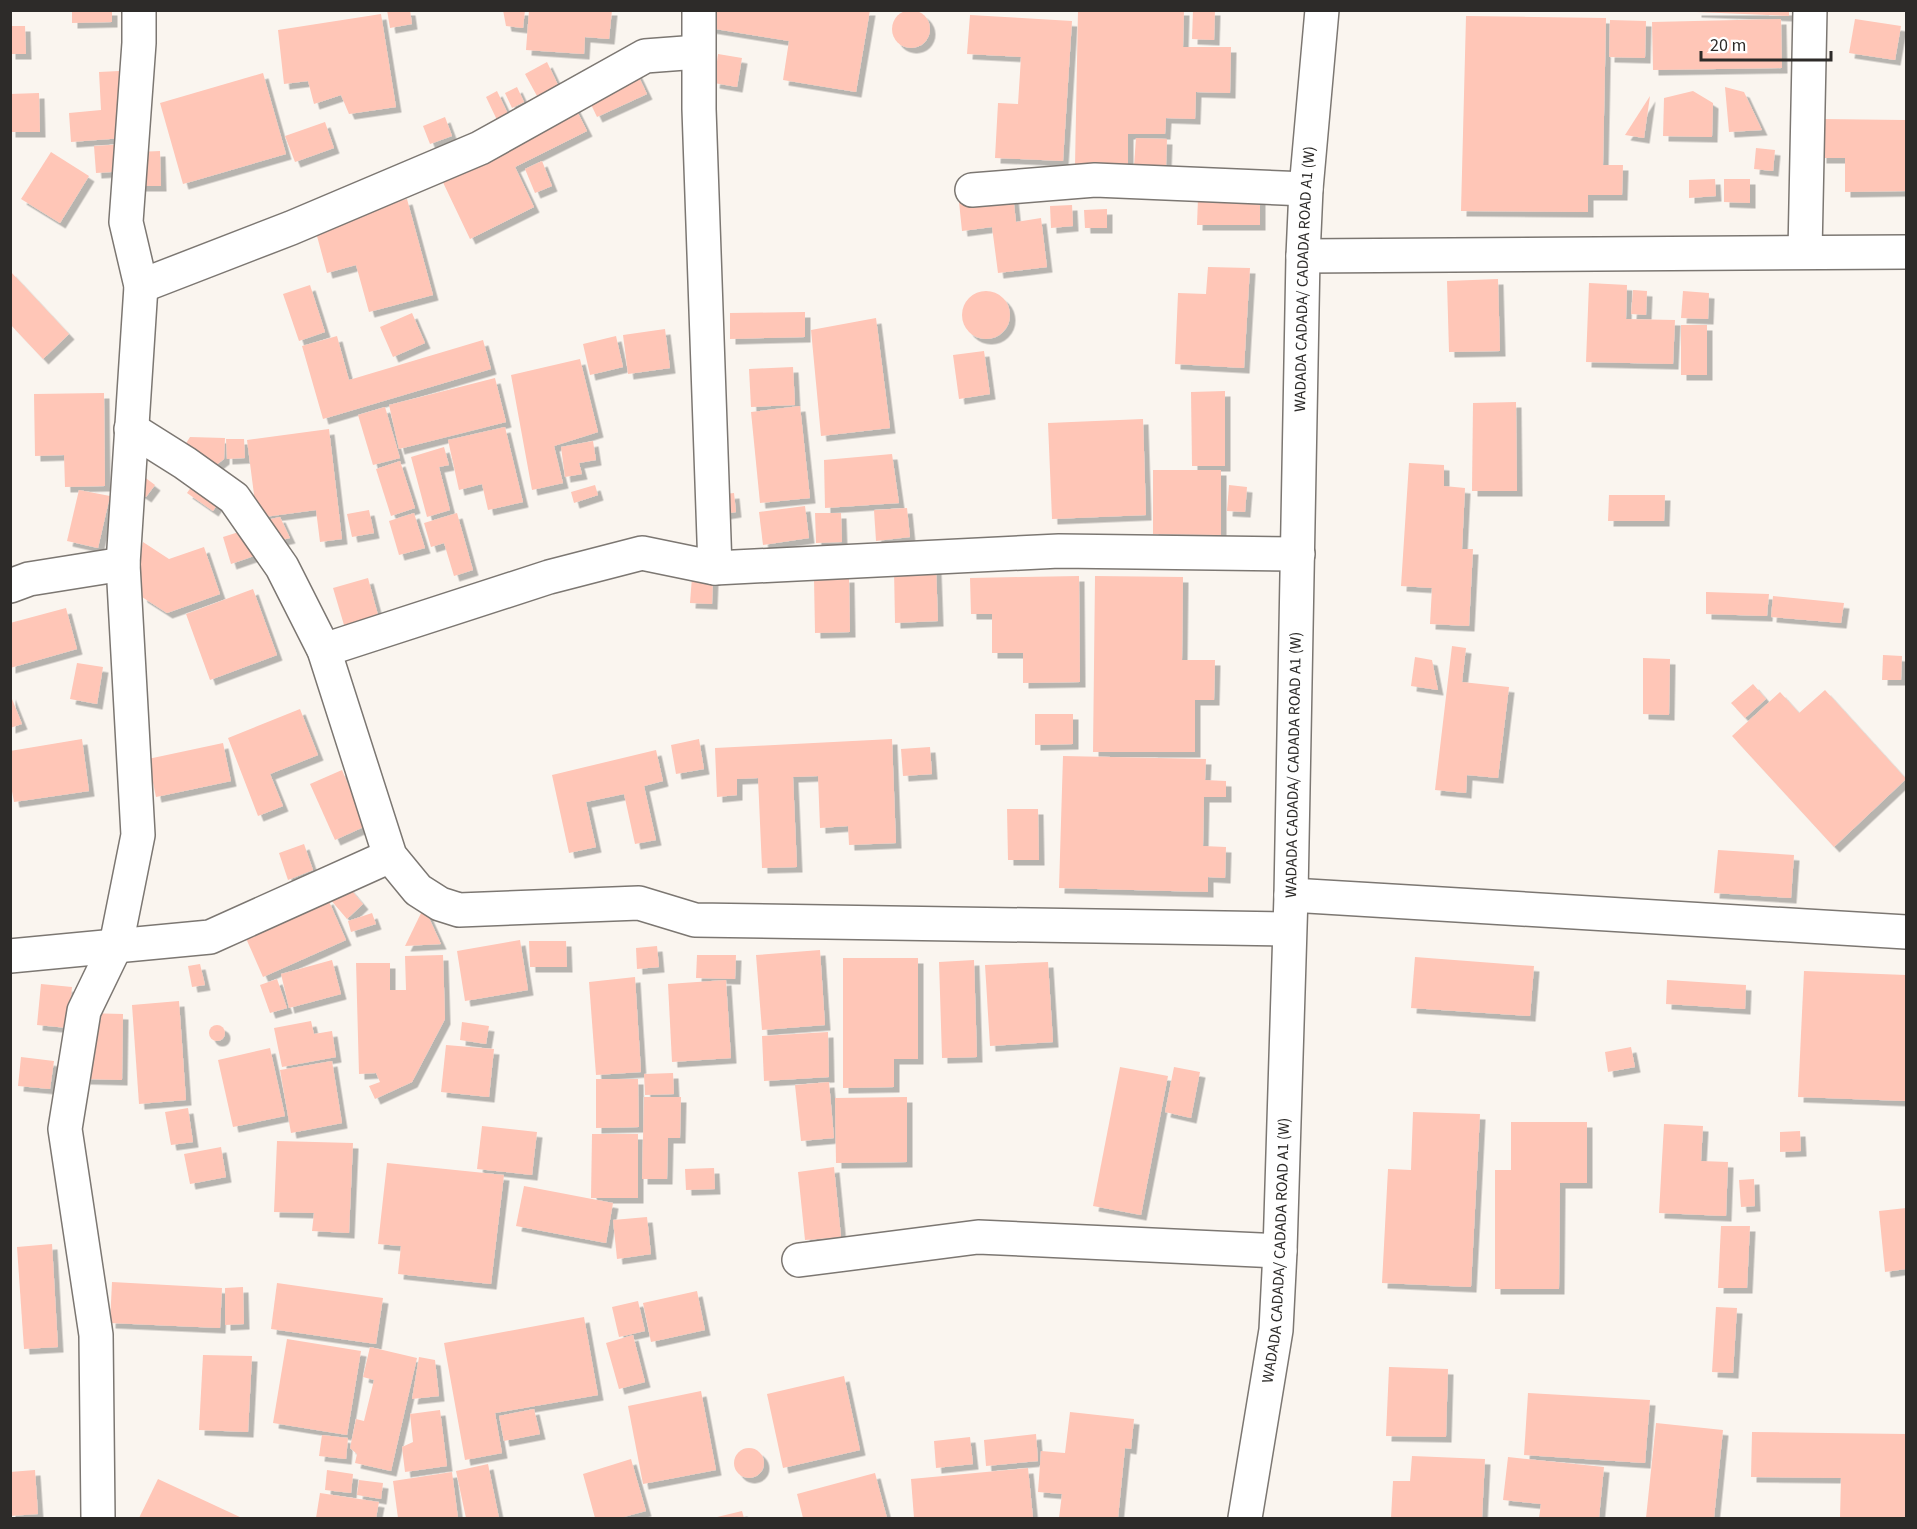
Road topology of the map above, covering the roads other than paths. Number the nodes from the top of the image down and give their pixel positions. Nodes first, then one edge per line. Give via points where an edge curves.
1 (139, 10) edge
2 (699, 10) edge
3 (1322, 10) edge
4 (1810, 10) edge
5 (698, 52) junction
6 (1306, 189) junction
7 (972, 190) dead end
8 (1805, 252) junction
9 (1906, 252) edge
10 (1303, 256) junction
11 (141, 285) junction
12 (131, 429) junction
13 (1298, 554) junction
14 (123, 564) junction
15 (715, 568) junction
16 (10, 586) edge
17 (324, 650) junction
18 (390, 856) junction
19 (1291, 895) junction
20 (1289, 929) junction
21 (1906, 932) edge
22 (116, 945) junction
23 (10, 956) edge
24 (1280, 1251) junction
25 (799, 1260) dead end
26 (98, 1518) edge
27 (1245, 1518) edge

1 - 11 street via 126,222
2 - 5 street
3 - 6 street, WADADA CADADA/ CADADA ROAD A1 (W)
4 - 8 street
5 - 11 street via 645,56 480,148 291,228
5 - 15 street
6 - 7 street via 1095,180
6 - 10 street, WADADA CADADA/ CADADA ROAD A1 (W)
8 - 9 street
8 - 10 street
10 - 13 street, WADADA CADADA/ CADADA ROAD A1 (W)
11 - 12 street
12 - 14 street
12 - 17 street via 234,498 282,567
13 - 15 street via 1059,550
13 - 19 street, WADADA CADADA/ CADADA ROAD A1 (W)
14 - 16 street via 29,579
14 - 22 street via 138,835
15 - 17 street via 642,553 549,577
17 - 18 street
18 - 20 street via 418,890 459,910 639,903 695,920
18 - 22 street via 210,937
19 - 20 street, WADADA CADADA/ CADADA ROAD A1 (W)
19 - 21 street
20 - 24 street, WADADA CADADA/ CADADA ROAD A1 (W)
22 - 23 street
22 - 26 street via 84,1011 65,1129 96,1335
24 - 25 street via 978,1237
24 - 27 street, WADADA CADADA/ CADADA ROAD A1 (W) via 1276,1330

